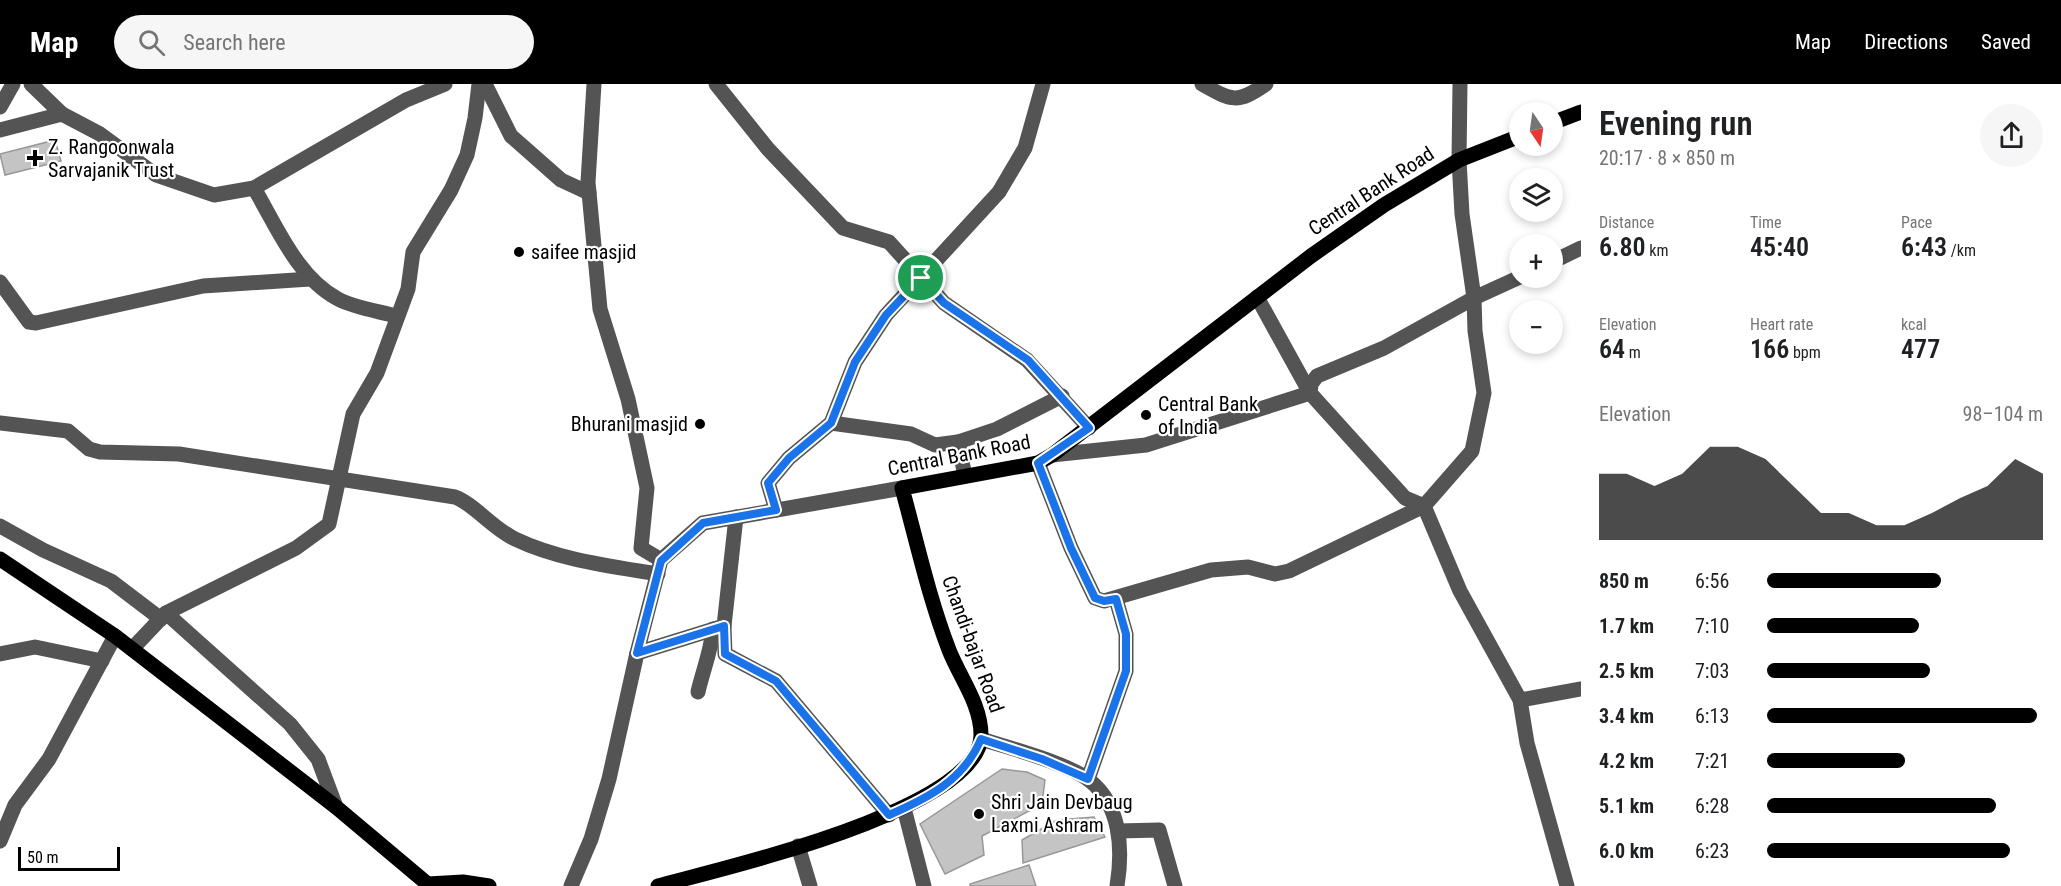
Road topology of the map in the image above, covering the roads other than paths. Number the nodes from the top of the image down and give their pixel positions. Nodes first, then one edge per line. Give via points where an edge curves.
1 (13, 84) edge
2 (31, 84) edge
3 (444, 84) edge
4 (478, 84) edge
5 (485, 84) edge
6 (594, 84) edge
7 (716, 84) edge
8 (1043, 84) edge
9 (1202, 84) edge
10 (1266, 84) edge
11 (1460, 84) edge
12 (0, 107) edge
13 (1581, 112) edge
14 (62, 114) junction
15 (1563, 119) edge
16 (0, 130) edge
17 (1509, 140) edge
18 (1459, 160) junction
19 (254, 189) junction
20 (589, 193) junction
21 (1581, 248) edge
22 (1563, 257) edge
23 (921, 278) junction
24 (310, 279) junction
25 (0, 282) edge
26 (1509, 282) edge
27 (1257, 297) junction
28 (1474, 298) junction
29 (396, 316) junction
30 (1310, 393) junction
31 (1062, 396) junction
32 (0, 423) edge
33 (831, 423) junction
34 (1089, 428) junction
35 (958, 442) junction
36 (1053, 455) junction
37 (1038, 463) junction
38 (965, 476) junction
39 (338, 477) junction
40 (902, 488) junction
41 (1424, 506) junction
42 (776, 510) junction
43 (736, 517) junction
44 (0, 526) edge
45 (0, 559) edge
46 (659, 567) junction
47 (1116, 599) junction
48 (164, 616) junction
49 (718, 628) junction
50 (116, 636) junction
51 (132, 649) junction
52 (637, 653) junction
53 (0, 654) edge
54 (102, 661) junction
55 (1581, 689) edge
56 (698, 692) dead end
57 (1520, 700) junction
58 (981, 739) junction
59 (1088, 779) junction
60 (336, 807) junction
61 (904, 808) junction
62 (889, 815) junction
63 (1118, 831) junction
64 (0, 842) edge
65 (798, 846) junction
66 (429, 885) edge
67 (489, 886) edge
68 (570, 886) edge
69 (658, 886) edge
70 (810, 886) edge
71 (924, 886) edge
72 (1117, 886) edge
73 (1175, 886) edge
74 (1567, 886) edge

1 - 12 street
2 - 14 street
3 - 19 street via 406,100
4 - 29 street via 467,155 451,190 413,252 408,289
5 - 20 street via 511,136 561,180
6 - 20 street
7 - 23 street via 768,149 843,228 889,242
8 - 23 street via 1025,148 999,192
9 - 10 street via 1239,100
11 - 18 street
13 - 15 main road
14 - 16 street
14 - 19 street via 100,134 156,175 214,195
17 - 18 main road, Central Bank Road
18 - 27 main road, Central Bank Road via 1384,205
18 - 28 street
19 - 24 street
20 - 46 street via 600,309 628,399 647,488 641,548
21 - 22 street
23 - 31 street via 944,303 1028,360
23 - 33 street via 886,315 855,362
24 - 25 street via 203,286 36,323 28,322
24 - 29 street via 340,300
26 - 28 street
27 - 30 street
27 - 34 main road, Central Bank Road
28 - 30 street via 1384,348 1317,376
28 - 41 street via 1474,331 1484,393 1480,423 1472,451
29 - 39 street via 376,373 352,414
30 - 36 street via 1146,445
30 - 41 street via 1405,498
31 - 34 street
31 - 35 street via 997,429
32 - 39 street via 68,431 100,452 179,454
33 - 35 street via 912,434 935,445
33 - 42 street via 789,458 768,483
34 - 36 main road, Central Bank Road
35 - 38 street
36 - 37 main road, Central Bank Road
37 - 38 main road, Central Bank Road
37 - 47 street via 1095,598
38 - 40 main road, Central Bank Road
39 - 46 street via 455,497 516,540 586,561
39 - 48 street via 332,514 323,531
40 - 42 street, Central Bank Road
40 - 58 main road, Chandi-bajar Road via 934,607 974,702
41 - 47 street via 1283,573 1248,567 1211,570
41 - 57 street via 1460,591
42 - 43 street, Central Bank Road
43 - 46 street, Central Bank Road via 703,523
43 - 49 street
44 - 48 street via 111,581
45 - 50 main road
46 - 52 street
47 - 59 street via 1126,634 1126,671
48 - 51 street
48 - 60 street via 290,724 318,759
49 - 52 street
49 - 56 street
49 - 62 street via 725,654 776,681
50 - 51 main road
50 - 54 street
51 - 60 main road
52 - 68 street via 603,799
53 - 54 street via 35,647
54 - 64 street via 50,759 15,805
55 - 57 street
57 - 74 street via 1527,743
58 - 59 street
58 - 61 main road, Chandi-bajar Road via 963,771
59 - 63 street via 1110,809
60 - 66 main road
61 - 62 main road, Chandi-bajar Road
61 - 71 street
62 - 65 main road, Chandi-bajar Road
63 - 72 street via 1122,859
63 - 73 street via 1159,830
65 - 69 main road, Chandi-bajar Road
65 - 70 street
66 - 67 main road via 463,882

